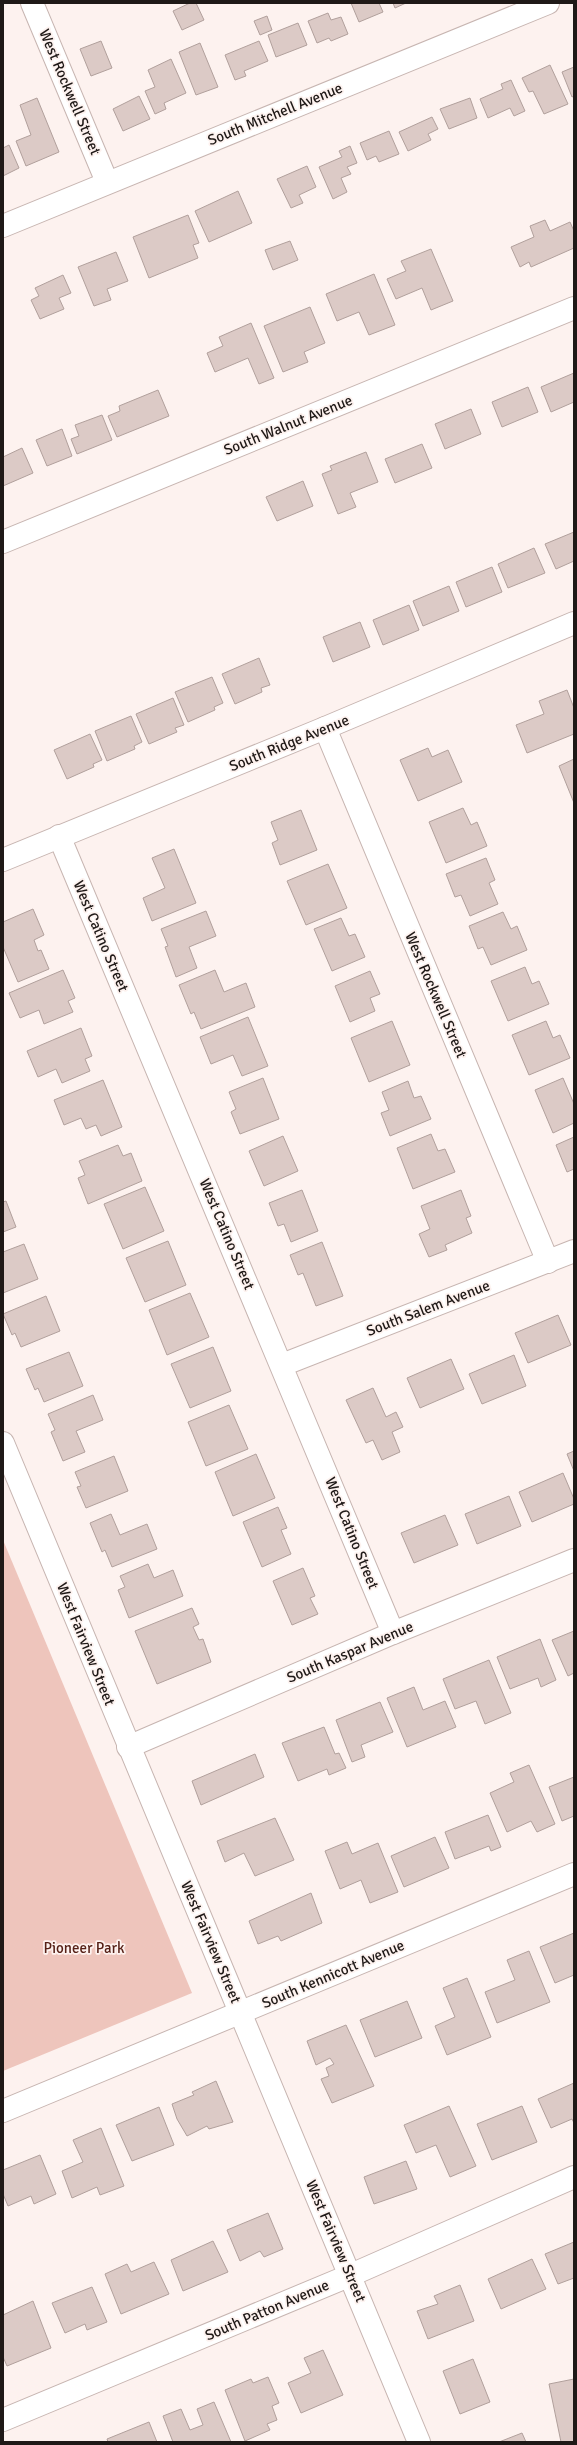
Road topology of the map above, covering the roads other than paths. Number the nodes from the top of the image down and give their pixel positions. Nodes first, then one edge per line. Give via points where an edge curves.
1 (32, 3) edge
2 (548, 3) edge
3 (107, 182) junction
4 (3, 226) edge
5 (574, 308) edge
6 (3, 542) edge
7 (574, 623) edge
8 (325, 728) junction
9 (59, 836) junction
10 (3, 860) edge
11 (574, 1251) edge
12 (548, 1262) junction
13 (282, 1365) junction
14 (3, 1443) edge
15 (574, 1560) edge
16 (393, 1633) junction
17 (128, 1747) junction
18 (574, 1874) edge
19 (241, 2012) junction
20 (3, 2111) edge
21 (574, 2176) edge
22 (351, 2275) junction
23 (3, 2420) edge
24 (420, 2442) edge

1 - 3 street, West Rockwell Street
2 - 3 street, South Mitchell Avenue
3 - 4 street, South Mitchell Avenue
5 - 6 street, South Walnut Avenue
7 - 8 street, South Ridge Avenue
8 - 9 street, South Ridge Avenue
8 - 12 street, West Rockwell Street
9 - 10 street, South Ridge Avenue
9 - 13 street, West Catino Street
11 - 12 street, South Salem Avenue
12 - 13 street, South Salem Avenue
13 - 16 street, West Catino Street
14 - 17 street, West Fairview Street
15 - 16 street, South Kaspar Avenue
16 - 17 street, South Kaspar Avenue
17 - 19 street, West Fairview Street
18 - 19 street, South Kennicott Avenue
19 - 20 street, South Kennicott Avenue
19 - 22 street, West Fairview Street
21 - 22 street, South Patton Avenue
22 - 23 street, South Patton Avenue
22 - 24 street, West Fairview Street

